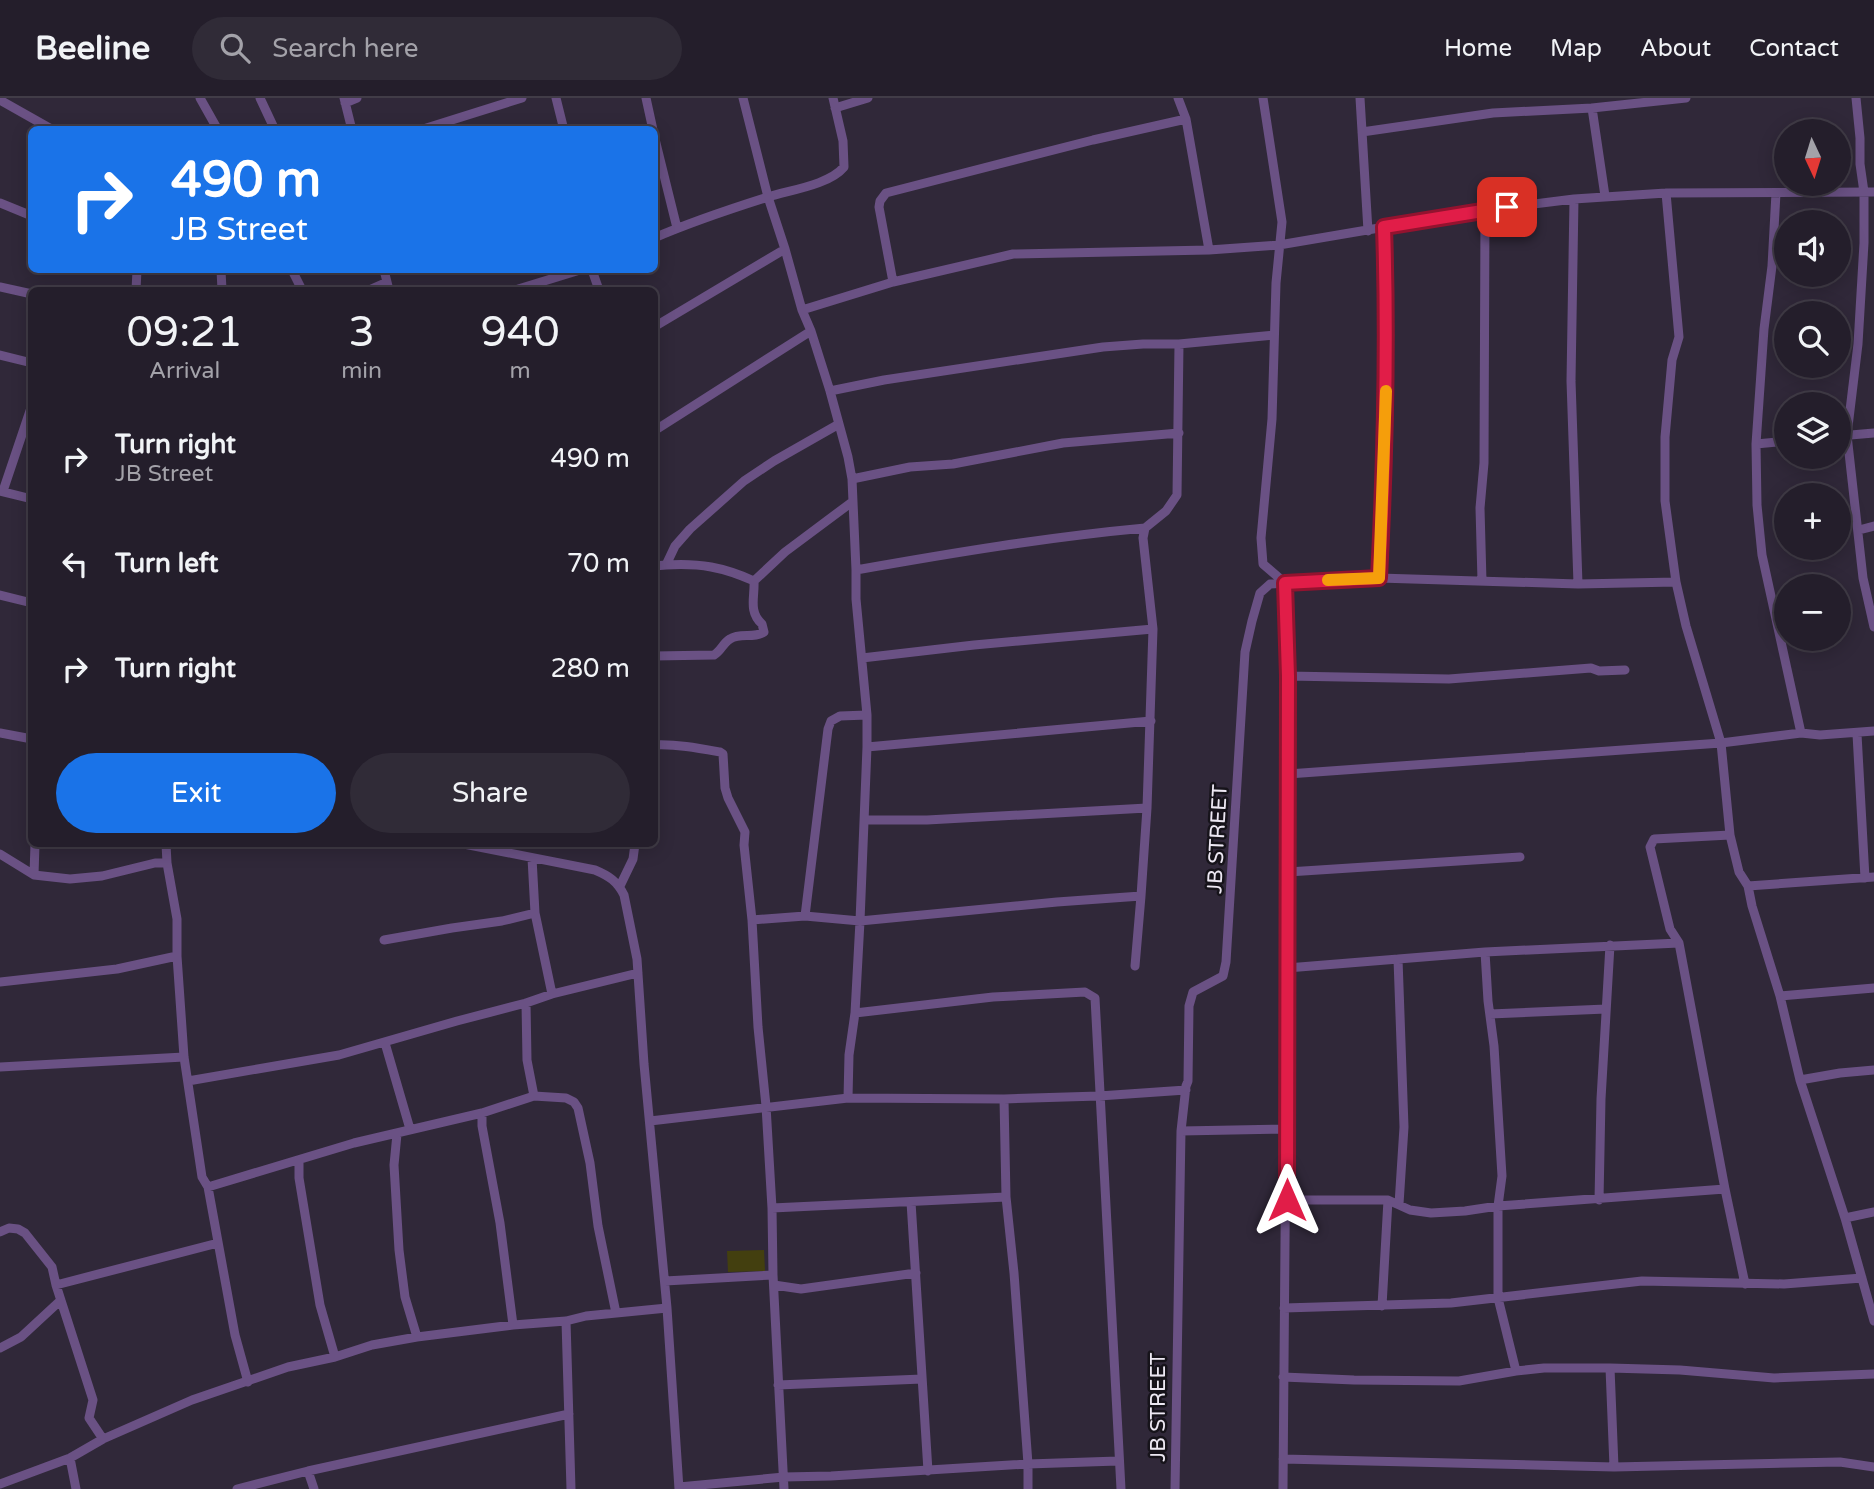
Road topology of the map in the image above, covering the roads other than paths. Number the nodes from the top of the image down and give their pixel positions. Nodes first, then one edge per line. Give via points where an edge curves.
1 (200, 98) edge
2 (260, 98) edge
3 (357, 98) edge
4 (522, 98) edge
5 (556, 98) edge
6 (646, 98) edge
7 (743, 98) edge
8 (868, 98) edge
9 (1178, 98) edge
10 (1263, 98) edge
11 (1360, 98) edge
12 (1686, 98) edge
13 (1856, 98) edge
14 (344, 100) edge
15 (0, 102) edge
16 (834, 103) edge
17 (1592, 108) junction
18 (1186, 119) junction
19 (45, 126) edge
20 (216, 126) edge
21 (273, 126) edge
22 (351, 126) edge
23 (433, 126) edge
24 (563, 126) edge
25 (652, 126) edge
26 (1362, 132) junction
27 (658, 151) edge
28 (1869, 192) edge
29 (1666, 193) junction
30 (1774, 193) edge
31 (1605, 196) junction
32 (1776, 196) edge
33 (768, 197) junction
34 (1574, 198) junction
35 (0, 203) edge
36 (1485, 210) junction
37 (28, 214) edge
38 (1384, 227) junction
39 (677, 228) junction
40 (1368, 231) junction
41 (658, 236) edge
42 (1279, 245) junction
43 (785, 249) junction
44 (1209, 250) junction
45 (570, 273) edge
46 (893, 282) junction
47 (0, 287) edge
48 (525, 287) edge
49 (28, 293) edge
50 (802, 310) junction
51 (658, 324) edge
52 (811, 331) junction
53 (1274, 335) junction
54 (1180, 344) junction
55 (0, 355) edge
56 (28, 362) edge
57 (830, 391) junction
58 (1850, 392) edge
59 (28, 416) edge
60 (839, 424) junction
61 (658, 427) edge
62 (1179, 433) junction
63 (1874, 433) edge
64 (1851, 434) edge
65 (1774, 442) edge
66 (1756, 444) junction
67 (1848, 469) edge
68 (852, 479) junction
69 (2, 491) edge
70 (28, 498) edge
71 (852, 502) junction
72 (1874, 526) edge
73 (1146, 527) junction
74 (1859, 530) junction
75 (666, 565) junction
76 (658, 566) edge
77 (856, 570) junction
78 (1379, 578) junction
79 (754, 580) junction
80 (1482, 581) junction
81 (1676, 582) junction
82 (1285, 583) junction
83 (1578, 584) junction
84 (0, 596) edge
85 (28, 602) edge
86 (1874, 627) edge
87 (1153, 629) junction
88 (658, 656) edge
89 (862, 658) junction
90 (1625, 670) dead end
91 (1288, 676) junction
92 (866, 715) junction
93 (1151, 721) junction
94 (1874, 731) edge
95 (0, 733) edge
96 (1801, 733) junction
97 (1857, 734) junction
98 (28, 738) edge
99 (1721, 743) junction
100 (658, 745) edge
101 (867, 747) junction
102 (1287, 774) junction
103 (1147, 808) junction
104 (865, 820) junction
105 (1730, 835) junction
106 (35, 847) edge
107 (166, 847) edge
108 (479, 847) edge
109 (519, 847) edge
110 (635, 847) edge
111 (0, 854) edge
112 (520, 855) junction
113 (1520, 857) dead end
114 (532, 858) junction
115 (167, 863) junction
116 (1288, 872) junction
117 (34, 875) junction
118 (1870, 878) edge
119 (620, 886) junction
120 (1748, 886) junction
121 (1141, 896) junction
122 (535, 913) junction
123 (805, 916) junction
124 (752, 920) junction
125 (860, 920) junction
126 (384, 940) dead end
127 (1679, 943) junction
128 (1610, 945) junction
129 (1485, 952) junction
130 (177, 956) junction
131 (1398, 960) junction
132 (1135, 966) dead end
133 (1287, 968) junction
134 (638, 973) junction
135 (0, 982) edge
136 (1874, 988) edge
137 (552, 994) junction
138 (1780, 996) junction
139 (526, 1003) junction
140 (1606, 1009) junction
141 (855, 1013) junction
142 (1490, 1014) junction
143 (385, 1043) junction
144 (184, 1057) junction
145 (0, 1067) edge
146 (1874, 1070) edge
147 (1800, 1080) junction
148 (188, 1081) junction
149 (1186, 1090) junction
150 (534, 1096) junction
151 (1099, 1096) junction
152 (848, 1098) junction
153 (1004, 1099) junction
154 (766, 1106) junction
155 (482, 1113) junction
156 (650, 1121) junction
157 (410, 1129) junction
158 (1287, 1129) junction
159 (1181, 1131) junction
160 (397, 1134) junction
161 (299, 1160) junction
162 (208, 1186) junction
163 (1726, 1189) junction
164 (1006, 1197) junction
165 (1599, 1199) junction
166 (1287, 1200) junction
167 (1388, 1200) junction
168 (911, 1202) junction
169 (1399, 1204) junction
170 (1498, 1206) junction
171 (772, 1208) junction
172 (1874, 1212) edge
173 (1845, 1218) junction
174 (0, 1232) edge
175 (218, 1243) junction
176 (916, 1273) junction
177 (1862, 1278) junction
178 (774, 1280) junction
179 (665, 1281) junction
180 (1745, 1284) junction
181 (56, 1285) junction
182 (1498, 1297) junction
183 (61, 1300) junction
184 (1382, 1306) junction
185 (667, 1308) junction
186 (1284, 1308) junction
187 (616, 1313) junction
188 (566, 1321) junction
189 (1874, 1321) edge
190 (513, 1325) junction
191 (416, 1337) junction
192 (0, 1348) edge
193 (335, 1357) junction
194 (1610, 1368) junction
195 (1516, 1371) junction
196 (1874, 1374) edge
197 (1283, 1377) junction
198 (922, 1379) junction
199 (248, 1382) junction
200 (778, 1385) junction
201 (569, 1414) junction
202 (103, 1439) junction
203 (70, 1458) junction
204 (1283, 1459) junction
205 (1118, 1461) junction
206 (1028, 1464) junction
207 (1614, 1467) junction
208 (1874, 1467) edge
209 (308, 1471) junction
210 (928, 1471) junction
211 (831, 1476) junction
212 (784, 1477) junction
213 (0, 1485) edge
214 (679, 1488) edge
215 (76, 1489) edge
216 (237, 1489) edge
217 (314, 1489) edge
218 (571, 1489) edge
219 (784, 1489) edge
220 (831, 1489) edge
221 (1028, 1489) edge
222 (1121, 1489) edge
223 (1175, 1489) edge
224 (1283, 1489) edge

1 - 20 street
2 - 21 street
3 - 14 street
4 - 23 street
5 - 24 street
6 - 25 street
7 - 33 street
8 - 16 street
9 - 18 street
10 - 42 street via 1282,222
11 - 26 street
12 - 17 street
13 - 28 street via 1860,164
14 - 22 street
15 - 19 street
16 - 33 street via 844,167 819,181
17 - 26 street via 1493,113
17 - 31 street
18 - 44 street
18 - 46 street via 886,193 879,207
26 - 40 street
27 - 39 street
28 - 58 street
29 - 30 street
29 - 31 street
29 - 81 street via 1679,337 1672,360 1665,437 1665,502
31 - 34 street
32 - 66 street
33 - 39 street
33 - 43 street
34 - 36 street
34 - 83 street via 1571,381
35 - 37 street
36 - 38 street
36 - 80 street
38 - 40 street
38 - 78 street via 1386,389
39 - 41 street
40 - 42 street
42 - 44 street
42 - 53 street
43 - 50 street
43 - 51 street
44 - 46 street via 1013,254
45 - 48 street
46 - 50 street
47 - 49 street
50 - 52 street
52 - 57 street
52 - 61 street
53 - 54 street
53 - 82 street via 1261,538 1263,564
54 - 57 street via 1103,347
54 - 62 street
55 - 56 street
57 - 60 street
59 - 69 street
60 - 68 street
60 - 75 street via 744,481 690,529
62 - 68 street via 1063,443
62 - 73 street via 1177,495
63 - 64 street
65 - 66 street
66 - 96 street via 1762,555
67 - 74 street
68 - 71 street
69 - 70 street
71 - 77 street
71 - 79 street
72 - 74 street
73 - 77 street via 986,547
73 - 87 street via 1143,538
74 - 86 street
75 - 76 street
75 - 79 street via 708,565
77 - 89 street
78 - 80 street, JB STREET
78 - 82 street, JB STREET
79 - 88 street via 752,609 764,632 759,636 733,637 714,655
80 - 83 street, JB STREET
81 - 83 street, JB STREET
81 - 99 street
82 - 91 street
82 - 149 street, JB STREET via 1270,584 1261,593 1245,652 1226,962 1223,976 1193,992
84 - 85 street
87 - 89 street
87 - 93 street
89 - 92 street
90 - 91 street via 1591,668 1449,679
91 - 102 street
92 - 101 street
92 - 123 street via 840,716 828,729
93 - 101 street
93 - 103 street
94 - 97 street
95 - 98 street
96 - 97 street
96 - 99 street
97 - 118 street
99 - 102 street
99 - 105 street
100 - 124 street via 723,754 725,788 745,832
101 - 104 street
102 - 116 street
103 - 104 street
103 - 121 street
104 - 125 street
105 - 120 street via 1739,872
105 - 127 street via 1654,839 1650,847 1670,929
106 - 117 street
107 - 115 street
108 - 112 street
109 - 112 street
110 - 119 street
111 - 117 street
112 - 114 street
113 - 116 street
114 - 119 street via 595,870
114 - 122 street
115 - 117 street via 70,879
115 - 130 street via 177,919
116 - 133 street
118 - 120 street
119 - 134 street via 628,905
120 - 138 street
121 - 125 street
121 - 132 street
122 - 126 street
122 - 137 street
123 - 124 street
123 - 125 street
124 - 154 street
125 - 141 street
127 - 128 street
127 - 163 street
128 - 129 street
128 - 140 street
129 - 131 street
129 - 142 street
130 - 135 street via 117,969
130 - 144 street
131 - 133 street
131 - 169 street via 1404,1127
133 - 158 street
134 - 137 street
134 - 156 street
136 - 138 street
137 - 139 street
138 - 147 street
139 - 143 street
139 - 150 street via 527,1060
140 - 142 street
140 - 165 street
141 - 151 street via 1085,992 1095,998
141 - 152 street
142 - 170 street via 1502,1176
143 - 148 street
143 - 157 street
144 - 145 street
144 - 148 street
146 - 147 street
147 - 173 street
148 - 162 street via 202,1177
149 - 151 street
149 - 159 street, JB STREET
150 - 155 street
150 - 187 street via 566,1098 578,1108
151 - 153 street
151 - 205 street
152 - 153 street
152 - 154 street
153 - 164 street
154 - 156 street
154 - 171 street
155 - 157 street
155 - 190 street
156 - 179 street
157 - 160 street
158 - 159 street
158 - 166 street
159 - 223 street, JB STREET
160 - 161 street
160 - 191 street via 394,1165 399,1250
161 - 162 street
161 - 193 street via 320,1304
162 - 175 street
163 - 165 street
163 - 180 street
164 - 168 street
164 - 206 street
165 - 170 street
166 - 167 street
166 - 186 street
167 - 169 street
167 - 184 street
168 - 171 street
168 - 176 street
169 - 170 street via 1431,1213
170 - 182 street
171 - 178 street
172 - 173 street
173 - 177 street
174 - 181 street via 9,1228 25,1233 52,1267
175 - 181 street
175 - 199 street
176 - 178 street via 801,1289
176 - 198 street
177 - 180 street
177 - 189 street
178 - 179 street
178 - 200 street
179 - 185 street
180 - 182 street via 1642,1281
181 - 183 street
182 - 184 street
182 - 195 street
183 - 192 street via 21,1338
183 - 202 street via 93,1400 89,1418
184 - 186 street
185 - 187 street
185 - 214 street
186 - 197 street
187 - 188 street
188 - 190 street
188 - 201 street
190 - 191 street
191 - 193 street
193 - 199 street
194 - 195 street
194 - 196 street via 1774,1378
194 - 207 street
195 - 197 street via 1458,1381
197 - 204 street
198 - 200 street
198 - 210 street
199 - 202 street via 192,1400
200 - 212 street
201 - 209 street
201 - 218 street
202 - 203 street
203 - 213 street
203 - 215 street
204 - 207 street
204 - 224 street
205 - 206 street
205 - 222 street
206 - 210 street
206 - 221 street
207 - 208 street via 1840,1462
209 - 216 street
209 - 217 street
210 - 211 street
211 - 212 street
211 - 220 street
212 - 214 street
212 - 219 street

